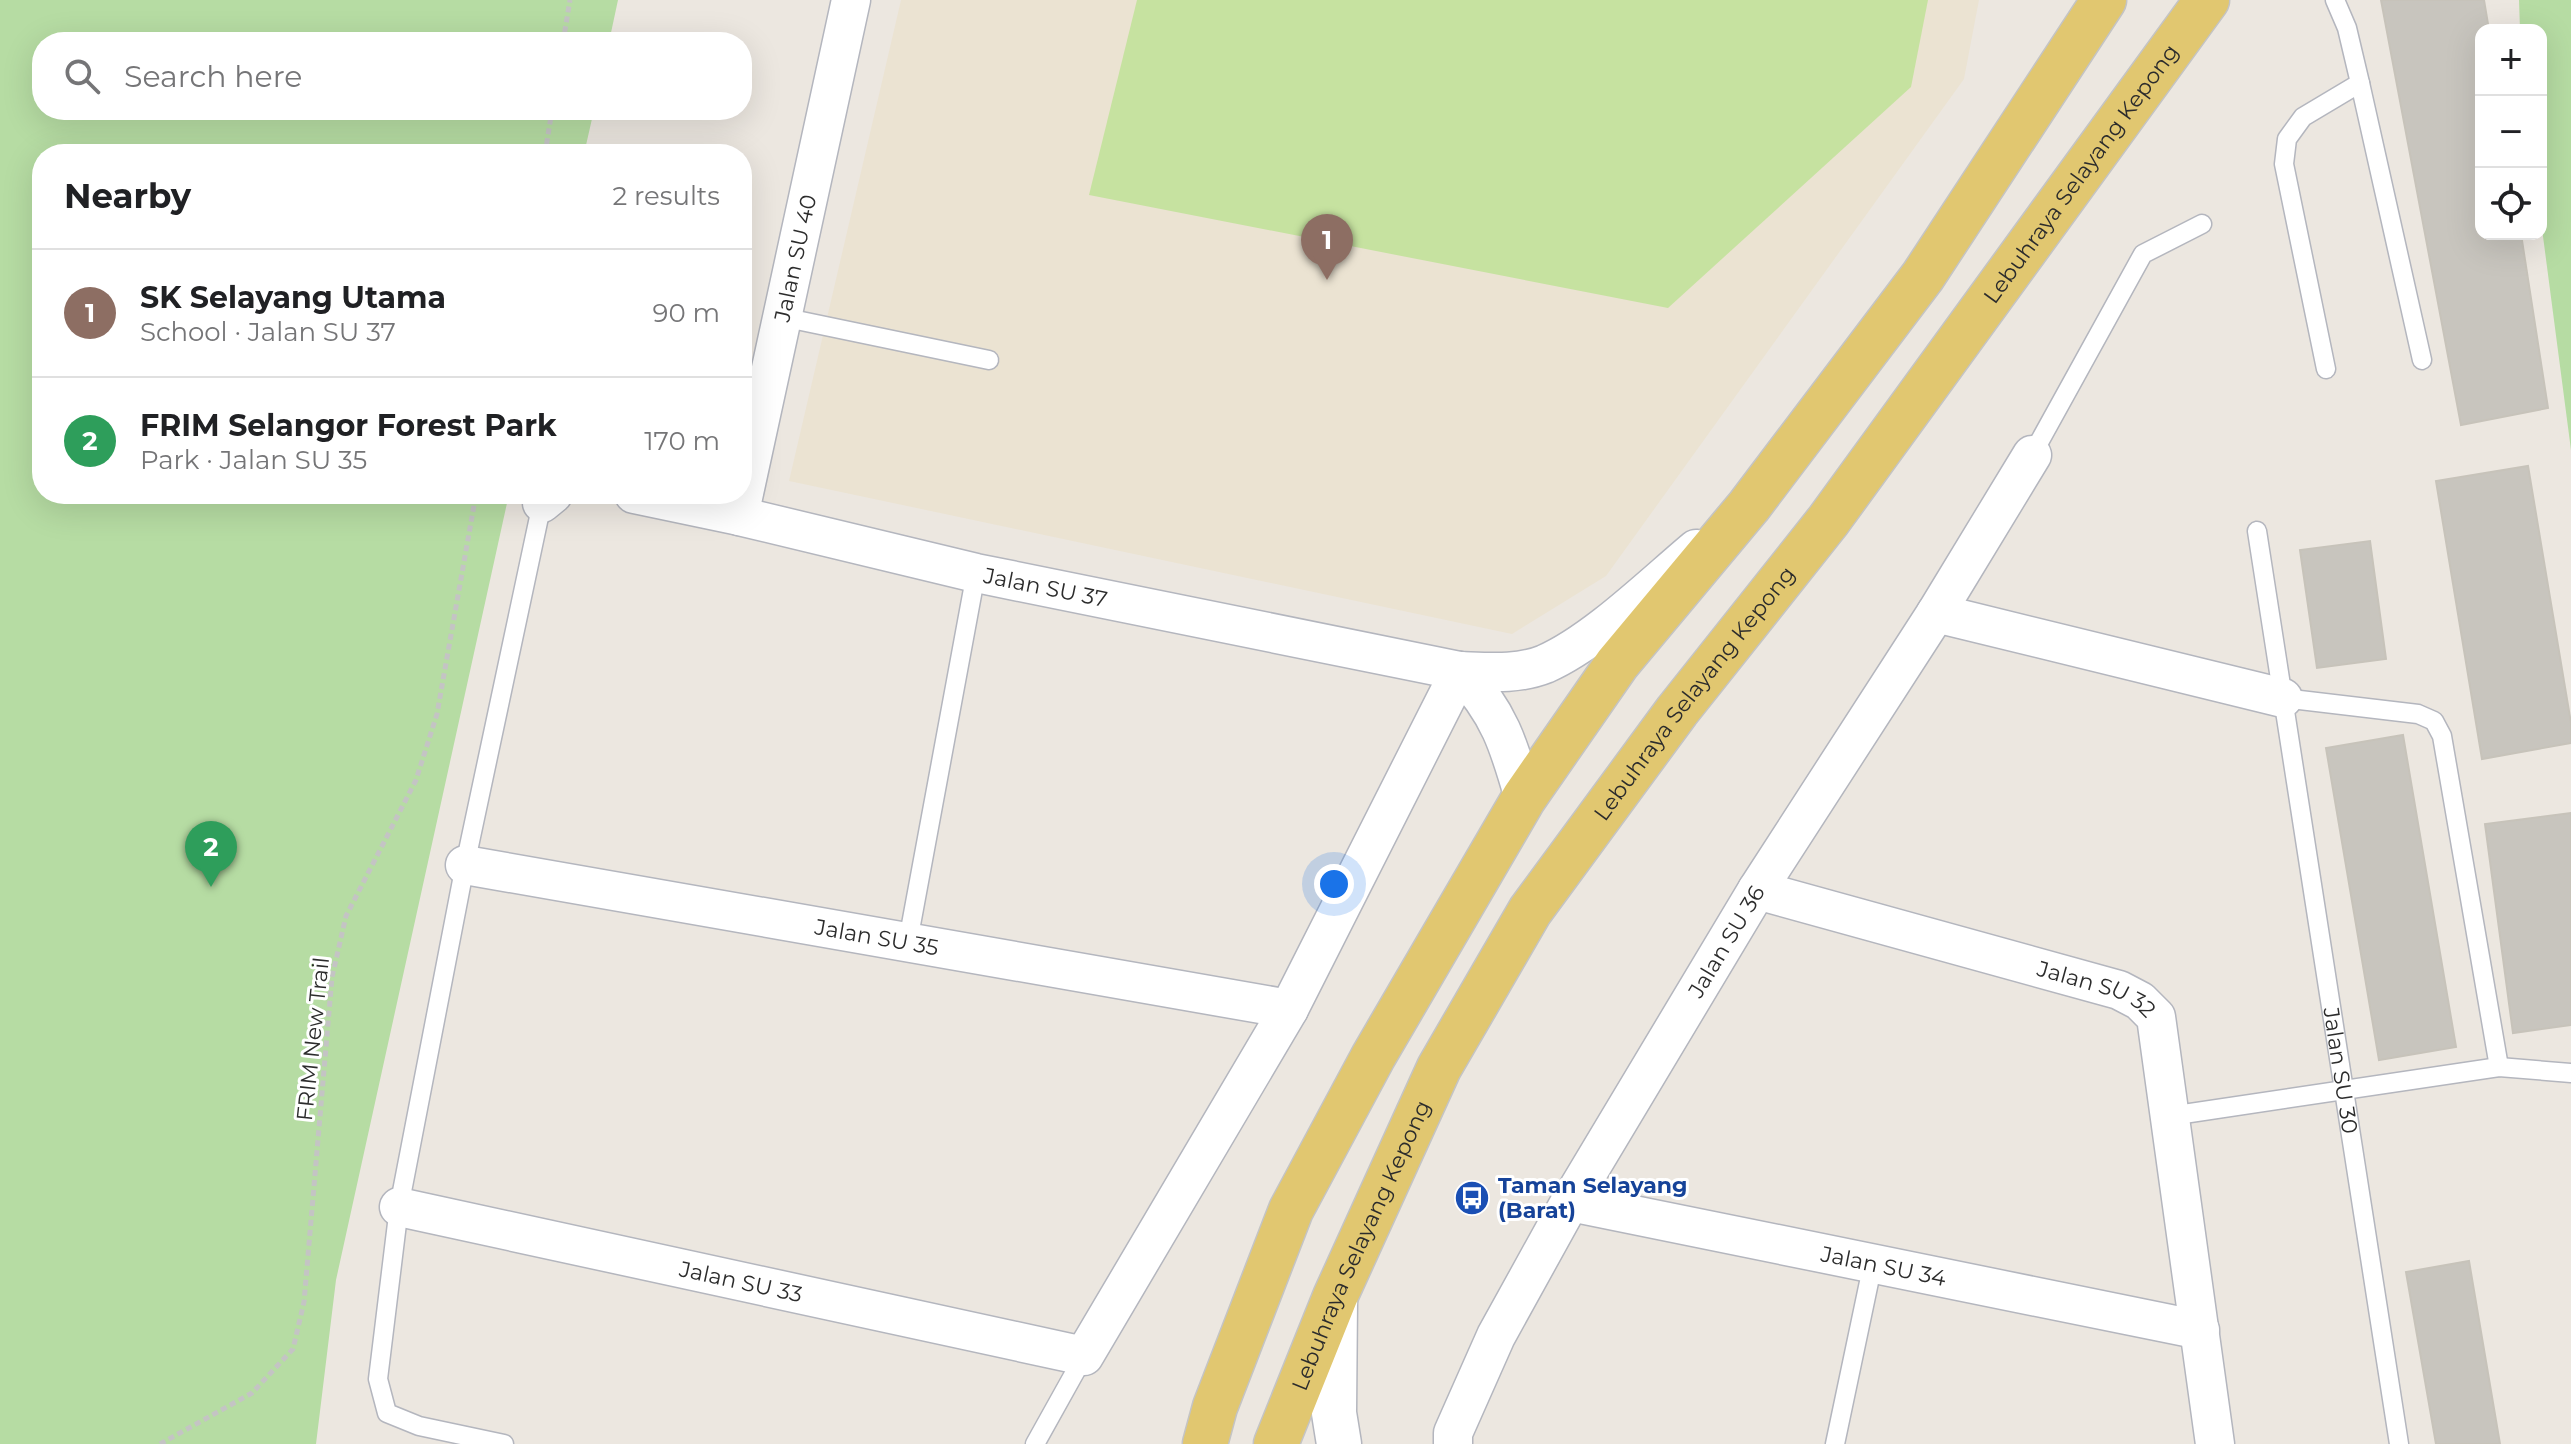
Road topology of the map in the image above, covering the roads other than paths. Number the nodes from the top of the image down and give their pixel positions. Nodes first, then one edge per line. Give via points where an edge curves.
1 (851, 0) edge
2 (2104, 0) edge
3 (2138, 0) edge
4 (2207, 0) edge
5 (2335, 0) edge
6 (2360, 83) junction
7 (1968, 206) junction
8 (2202, 224) dead end
9 (782, 317) junction
10 (989, 360) dead end
11 (2422, 360) dead end
12 (2326, 369) dead end
13 (2032, 455) joint
14 (752, 456) edge
15 (547, 504) edge
16 (682, 504) edge
17 (742, 504) edge
18 (1749, 506) junction
19 (739, 516) junction
20 (2257, 531) dead end
21 (976, 573) junction
22 (1936, 613) junction
23 (1460, 671) junction
24 (2283, 698) junction
25 (1524, 798) junction
26 (465, 865) junction
27 (1757, 890) junction
28 (908, 941) junction
29 (1289, 1009) junction
30 (2499, 1067) junction
31 (2571, 1073) edge
32 (2344, 1090) junction
33 (2170, 1116) junction
34 (1570, 1202) junction
35 (399, 1207) junction
36 (1873, 1263) junction
37 (1335, 1297) junction
38 (2200, 1330) junction
39 (1084, 1356) junction
40 (504, 1444) edge
41 (1035, 1444) edge
42 (1205, 1444) edge
43 (1276, 1444) edge
44 (1339, 1444) edge
45 (1453, 1444) edge
46 (1835, 1444) edge
47 (2215, 1444) edge
48 (2399, 1444) edge

1 - 9 street, Jalan SU 40
2 - 7 main road
3 - 7 main road
4 - 37 main road, Lebuhraya Selayang Kepong via 1828,521 1677,711 1530,911 1439,1068
5 - 6 lane
6 - 11 lane
6 - 12 lane via 2303,117 2287,139 2284,164
7 - 18 main road via 1923,276
8 - 13 lane via 2143,254
9 - 10 lane
9 - 14 street, Jalan SU 40
13 - 22 street, Jalan SU 36
15 - 26 lane
16 - 19 street, Jalan SU 37
17 - 19 street, Jalan SU 40
18 - 23 street, Jalan SU 37 via 1585,641 1543,665 1509,673
18 - 25 main road via 1617,664
19 - 21 street, Jalan SU 37
20 - 24 lane, Jalan SU 30
21 - 23 street, Jalan SU 37
21 - 28 lane
22 - 24 street
22 - 27 street, Jalan SU 36
23 - 25 street via 1498,719
23 - 29 street
24 - 30 lane via 2418,714 2434,721 2442,736
24 - 32 lane, Jalan SU 30
25 - 42 main road via 1291,1210
26 - 28 street, Jalan SU 35
26 - 35 lane
27 - 33 street, Jalan SU 32 via 2119,990 2140,1001 2156,1017
27 - 34 street, Jalan SU 36
28 - 29 street, Jalan SU 35
29 - 39 street
30 - 31 lane
30 - 32 lane
32 - 33 lane
32 - 48 lane, Jalan SU 30
33 - 38 street, Jalan SU 32
34 - 36 street, Jalan SU 34
34 - 45 street, Jalan SU 36 via 1496,1336 1453,1433
35 - 39 street, Jalan SU 33
35 - 40 lane via 378,1379 387,1413 419,1426
36 - 38 street, Jalan SU 34
36 - 46 lane
37 - 43 main road, Lebuhraya Selayang Kepong
37 - 44 street via 1334,1413
38 - 47 street, Jalan SU 32
39 - 41 lane

